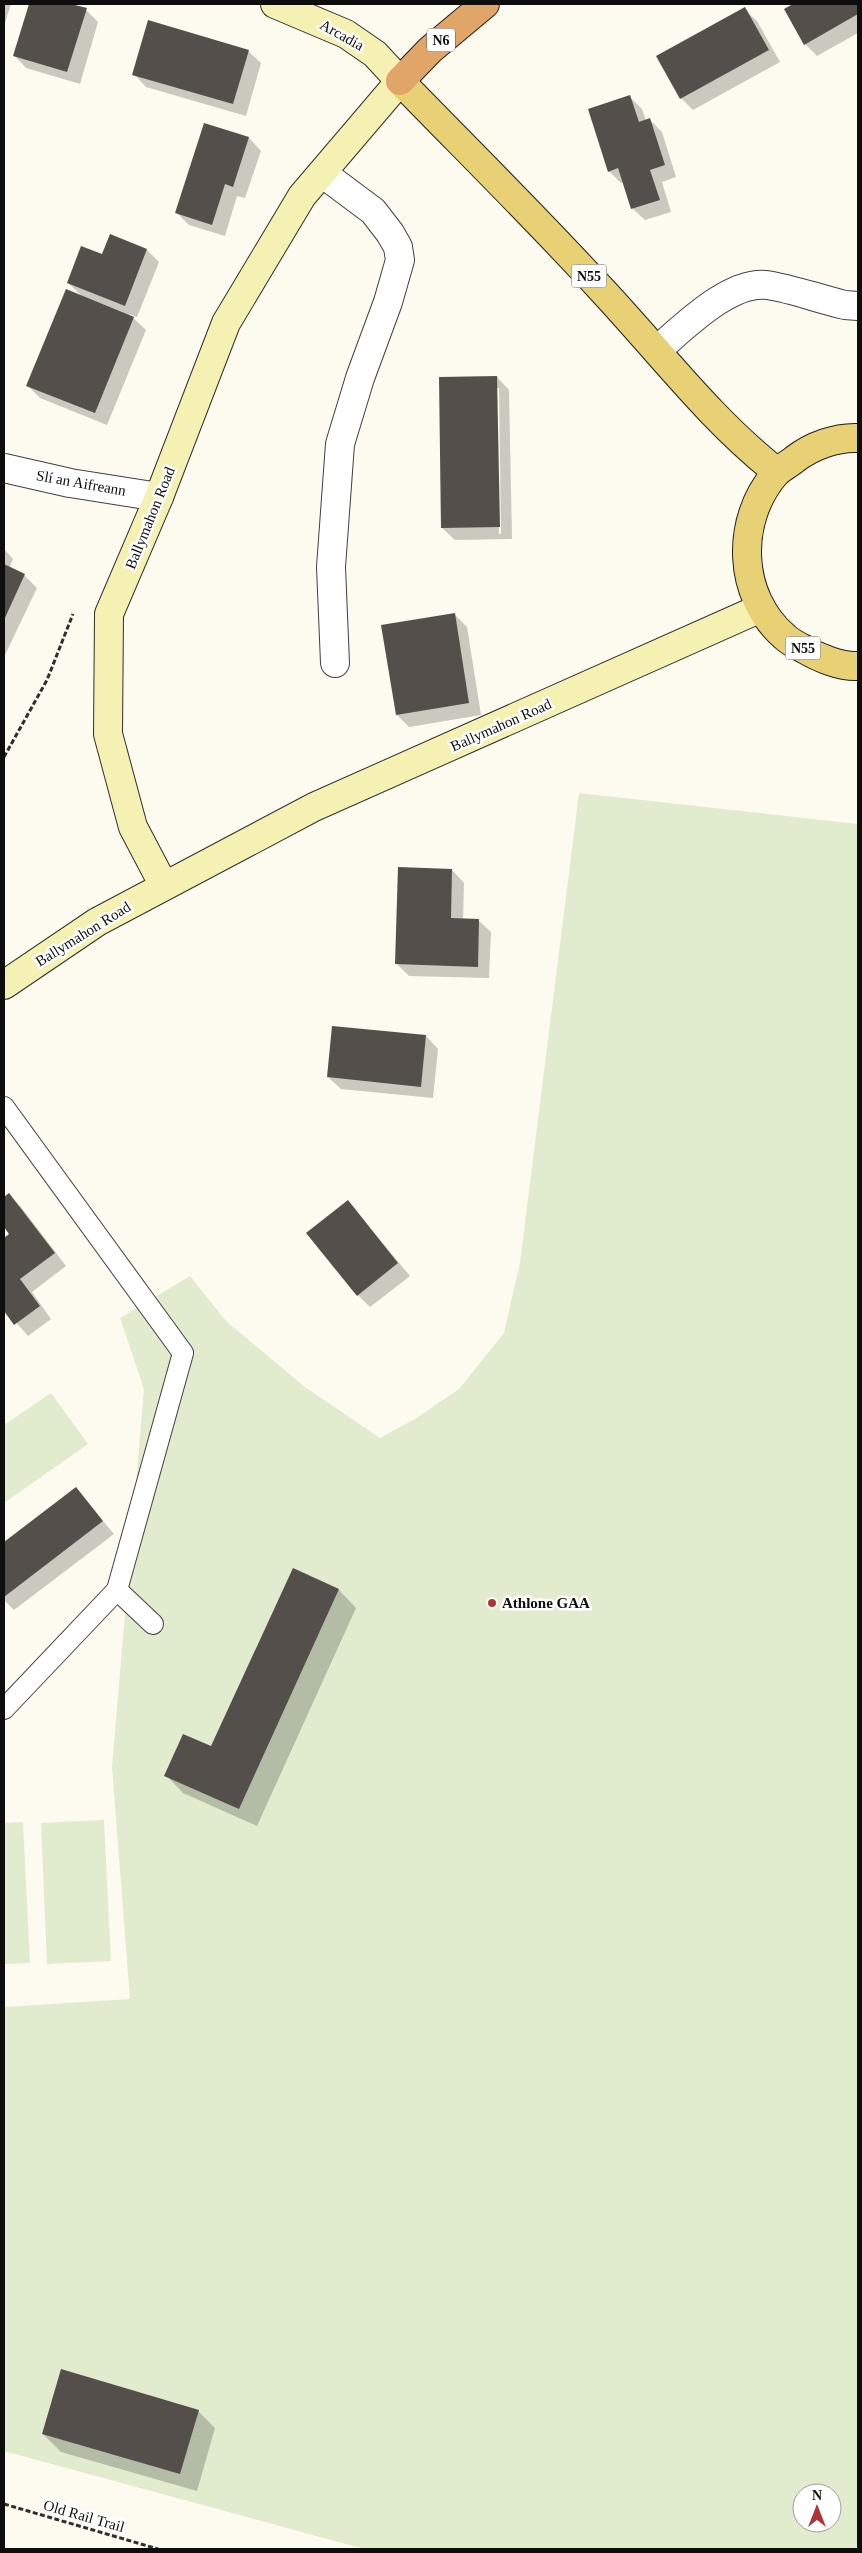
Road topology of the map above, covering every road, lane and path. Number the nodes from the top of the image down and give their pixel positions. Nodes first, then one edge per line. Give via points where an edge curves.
1 (275, 4) edge
2 (485, 4) edge
3 (400, 81) junction
4 (322, 173) junction
5 (858, 306) edge
6 (657, 350) junction
7 (858, 438) edge
8 (4, 468) edge
9 (777, 472) junction
10 (159, 498) junction
11 (75, 608) dead end
12 (761, 608) junction
13 (335, 663) dead end
14 (858, 666) edge
15 (4, 757) edge
16 (164, 886) junction
17 (4, 985) edge
18 (4, 1107) edge
19 (117, 1590) junction
20 (153, 1624) dead end
21 (4, 1709) edge
22 (4, 2504) edge
23 (158, 2549) edge

1 - 3 street, Arcadia via 346,34 375,54
2 - 3 highway, N6 via 430,50
3 - 4 street, Ballymahon Road
3 - 6 main road, N55
4 - 10 street, Ballymahon Road via 302,196 226,323
4 - 13 street via 373,212 398,247 400,260 340,444 331,566
5 - 6 street via 765,284 749,286 733,292 706,310
6 - 9 main road, N55 via 708,411
7 - 9 main road, N55 via 846,438 808,449
8 - 10 street, Slí an Aifreann
9 - 12 main road, N55 via 756,503 746,537 748,574
10 - 16 street, Ballymahon Road via 110,614 108,734 133,827
11 - 15 path via 47,680
12 - 14 main road, N55 via 785,638 818,657
12 - 16 street, Ballymahon Road via 314,807
16 - 17 street, Ballymahon Road via 97,922
18 - 19 lane via 183,1354
19 - 20 lane
19 - 21 lane
22 - 23 path, Old Rail Trail

